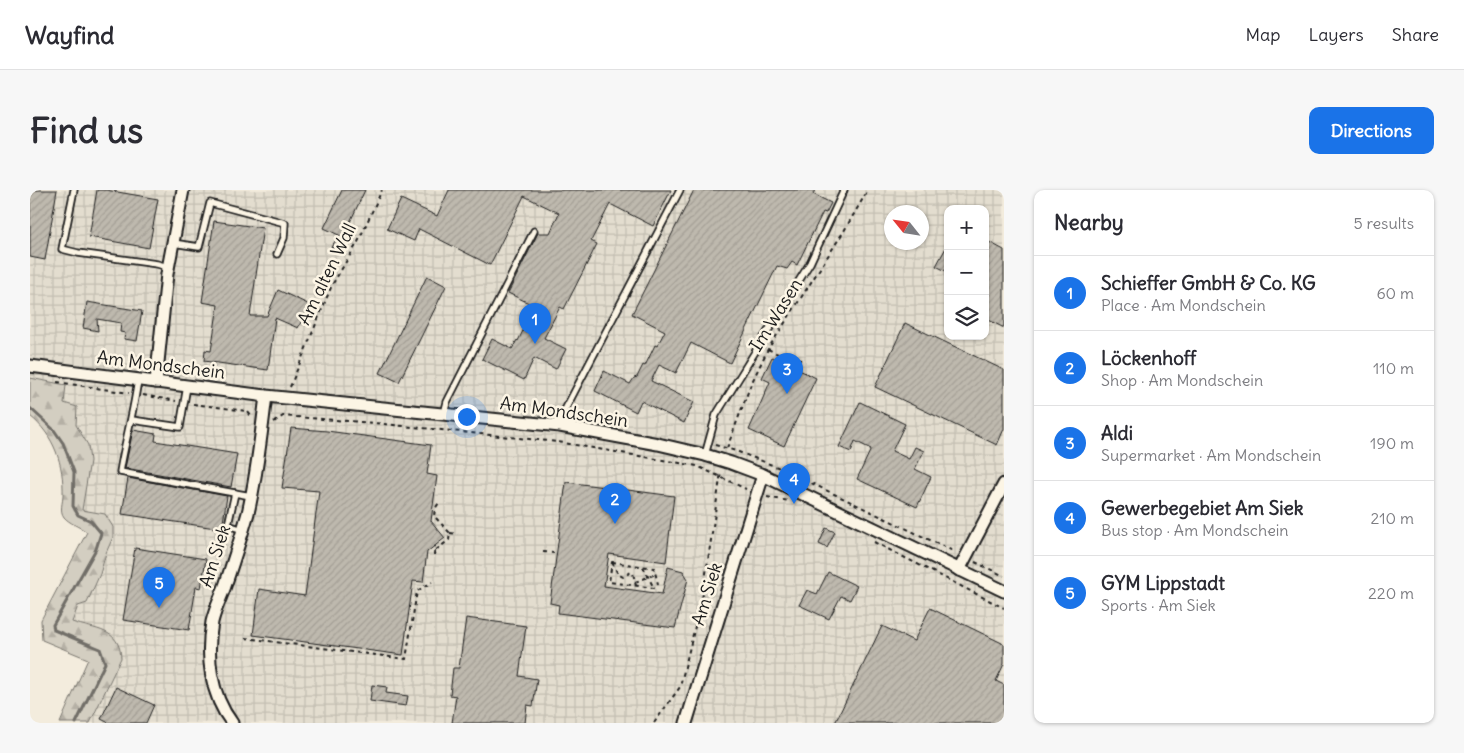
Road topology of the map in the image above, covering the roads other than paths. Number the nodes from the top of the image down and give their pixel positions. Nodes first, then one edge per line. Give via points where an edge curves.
1 (74, 190) edge
2 (183, 190) edge
3 (680, 190) edge
4 (844, 190) edge
5 (534, 231) dead end
6 (173, 243) junction
7 (277, 254) dead end
8 (168, 267) junction
9 (30, 366) edge
10 (138, 379) junction
11 (156, 382) junction
12 (187, 386) junction
13 (266, 396) junction
14 (444, 414) junction
15 (132, 420) junction
16 (557, 426) junction
17 (705, 455) junction
18 (763, 476) junction
19 (1003, 488) edge
20 (235, 493) junction
21 (251, 496) junction
22 (243, 530) junction
23 (959, 570) junction
24 (1003, 588) edge
25 (232, 723) edge
26 (686, 723) edge

1 - 8 lane via 62,249
2 - 6 street
3 - 16 lane
4 - 17 lane via 810,263 716,415
5 - 14 lane via 447,402
6 - 7 lane via 199,247 210,202 285,223 284,238
6 - 8 street
8 - 11 street
9 - 10 street, Am Mondschein
10 - 11 street, Am Mondschein
10 - 15 lane
11 - 12 street, Am Mondschein
12 - 13 street, Am Mondschein
12 - 15 lane via 180,427
13 - 14 street, Am Mondschein
13 - 21 street, Am Siek
14 - 16 street, Am Mondschein
15 - 20 lane via 122,474
16 - 17 street, Am Mondschein
17 - 18 street, Am Mondschein
18 - 23 street, Am Mondschein
18 - 26 street, Am Siek
19 - 23 street
20 - 21 lane
20 - 22 lane via 228,525
21 - 22 street, Am Siek
22 - 25 street, Am Siek via 212,620 209,654 212,680 224,712
23 - 24 street, Am Mondschein

